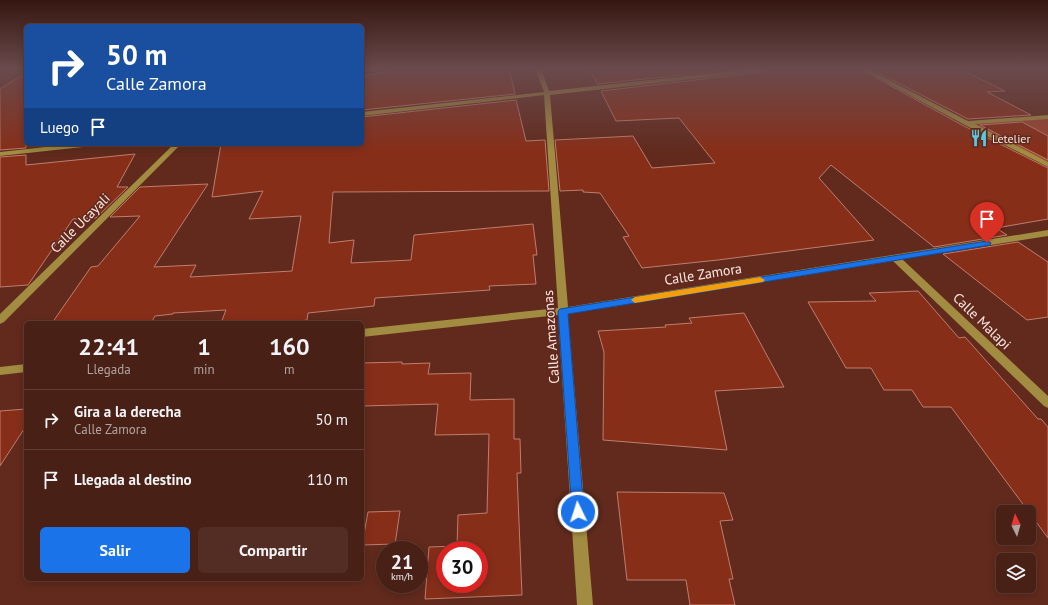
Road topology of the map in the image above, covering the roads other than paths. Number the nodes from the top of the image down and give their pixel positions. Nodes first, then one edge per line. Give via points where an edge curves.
1 (519, 96) edge
2 (547, 96) edge
3 (915, 96) edge
4 (364, 114) edge
5 (1048, 117) edge
6 (965, 123) junction
7 (74, 146) edge
8 (176, 146) edge
9 (0, 154) edge
10 (1048, 165) edge
11 (1048, 233) edge
12 (896, 258) junction
13 (563, 311) junction
14 (0, 320) edge
15 (364, 333) edge
16 (24, 368) edge
17 (0, 371) edge
18 (1048, 403) edge
19 (585, 605) edge

1 - 4 street
2 - 13 street, Calle Amazonas
3 - 6 street
5 - 6 street
6 - 10 street
7 - 9 street
8 - 14 street, Calle Ucayali
11 - 12 street, Calle Zamora
12 - 13 street, Calle Zamora
12 - 18 street, Calle Malapi
13 - 15 street, Calle Zamora
13 - 19 street, Calle Amazonas
16 - 17 street

